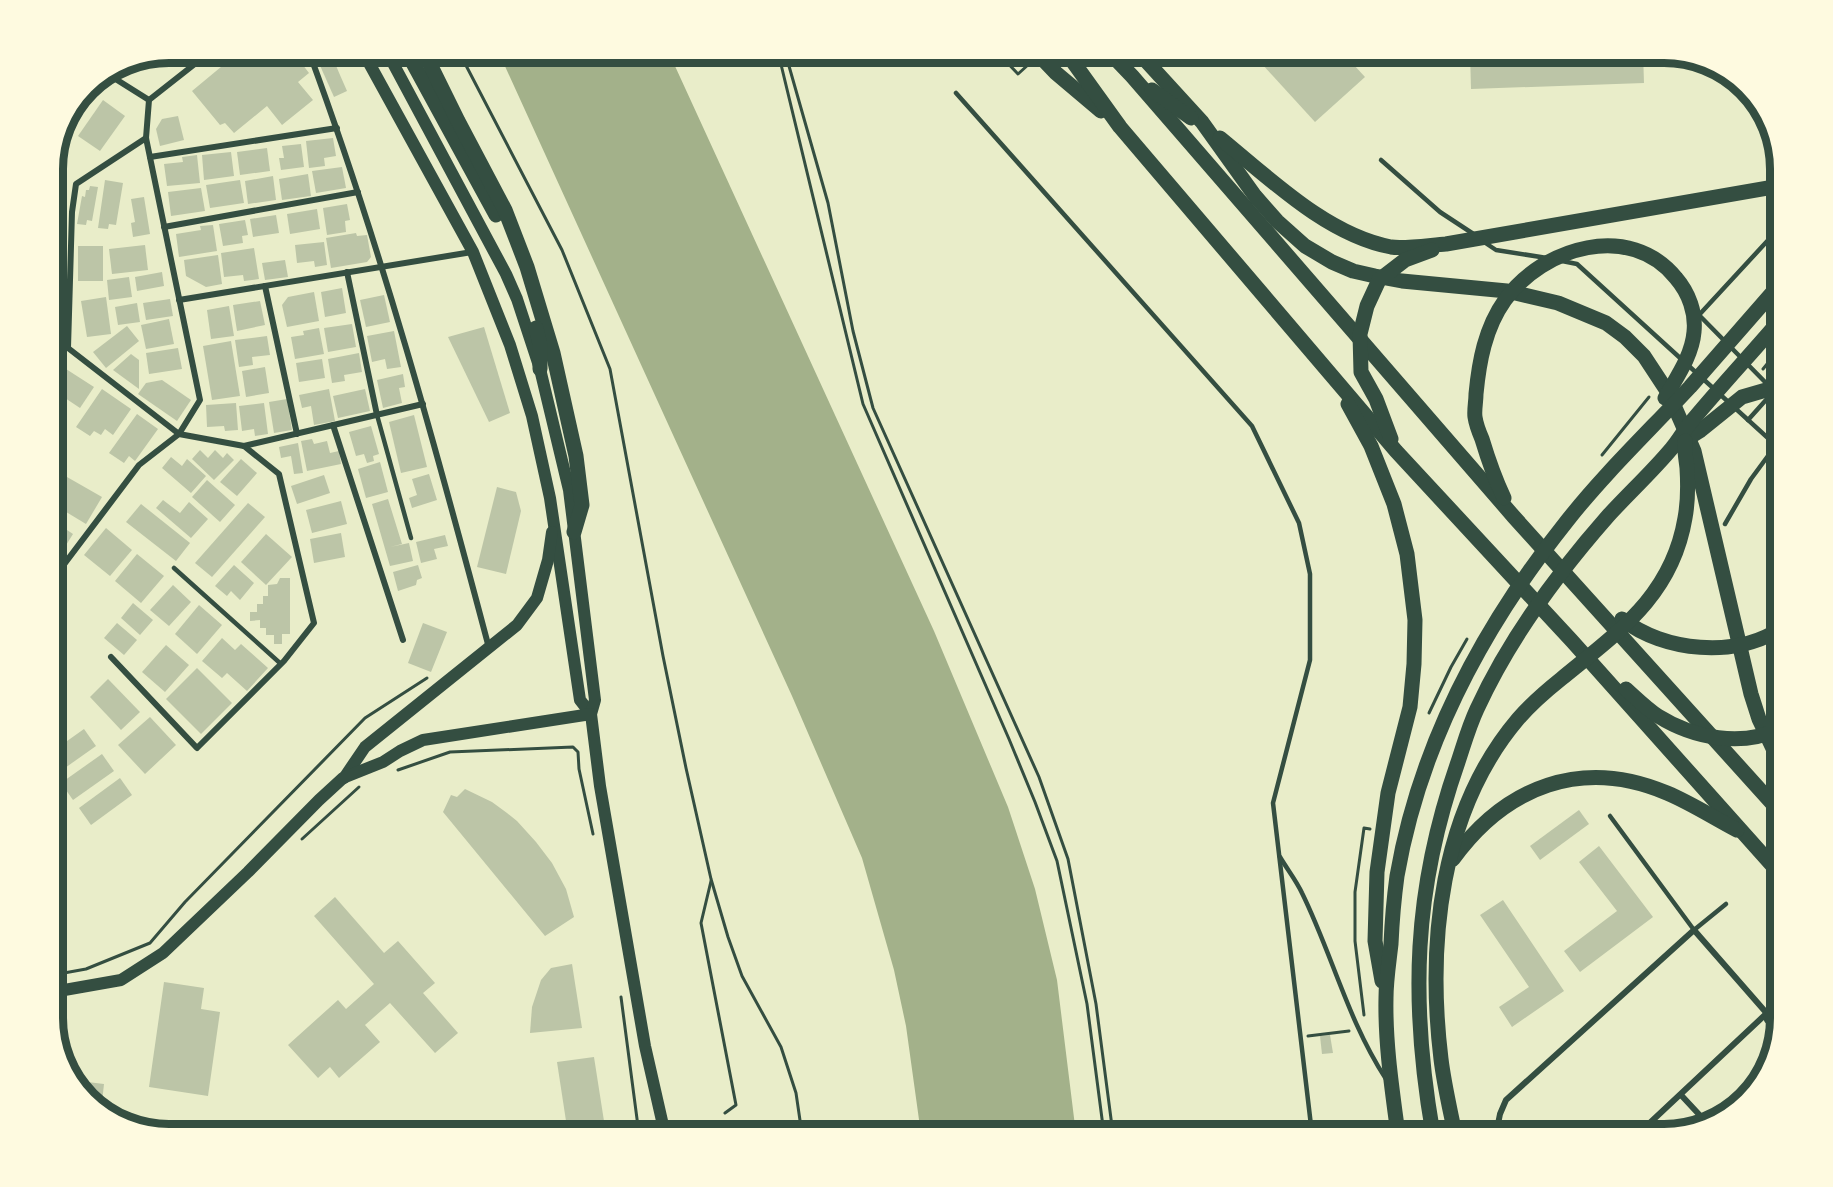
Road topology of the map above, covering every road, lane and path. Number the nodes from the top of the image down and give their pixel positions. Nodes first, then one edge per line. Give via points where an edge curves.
1 (196, 63) edge
2 (313, 63) edge
3 (369, 63) edge
4 (393, 63) edge
5 (413, 63) edge
6 (429, 63) edge
7 (465, 63) edge
8 (781, 63) edge
9 (788, 63) edge
10 (1008, 63) edge
11 (1046, 63) edge
12 (1074, 63) edge
13 (1120, 63) edge
14 (1148, 63) edge
15 (1018, 74) dead end
16 (1132, 76) junction
17 (114, 78) edge
18 (956, 93) dead end
19 (149, 100) junction
20 (1120, 127) junction
21 (337, 128) junction
22 (146, 138) junction
23 (150, 157) junction
24 (1381, 160) dead end
25 (1770, 188) edge
26 (358, 192) junction
27 (164, 227) junction
28 (1770, 238) edge
29 (1446, 244) junction
30 (473, 252) junction
31 (381, 267) junction
32 (347, 272) junction
33 (265, 286) junction
34 (1770, 295) edge
35 (179, 300) junction
36 (1770, 331) edge
37 (1739, 341) dead end
38 (1732, 349) junction
39 (540, 369) junction
40 (1334, 377) junction
41 (1770, 382) edge
42 (1770, 390) edge
43 (1770, 396) edge
44 (423, 404) junction
45 (377, 415) junction
46 (1748, 420) junction
47 (333, 425) junction
48 (1648, 430) junction
49 (1685, 432) junction
50 (179, 434) junction
51 (297, 434) junction
52 (1770, 440) edge
53 (244, 446) junction
54 (1672, 448) junction
55 (1396, 451) junction
56 (1770, 456) edge
57 (1514, 517) junction
58 (554, 519) junction
59 (1725, 524) dead end
60 (574, 532) junction
61 (411, 538) dead end
62 (63, 566) edge
63 (174, 568) dead end
64 (1572, 580) junction
65 (1770, 636) edge
66 (403, 640) dead end
67 (1572, 641) junction
68 (489, 648) junction
69 (111, 657) dead end
70 (280, 664) junction
71 (431, 676) dead end
72 (591, 714) junction
73 (1770, 731) edge
74 (1770, 742) edge
75 (396, 770) dead end
76 (343, 778) junction
77 (366, 781) dead end
78 (1770, 801) edge
79 (1610, 816) dead end
80 (1745, 835) junction
81 (594, 838) dead end
82 (300, 841) dead end
83 (1279, 854) junction
84 (1770, 863) edge
85 (1449, 864) junction
86 (711, 879) junction
87 (1726, 904) dead end
88 (1694, 930) junction
89 (63, 973) edge
90 (63, 990) edge
91 (620, 991) dead end
92 (1386, 997) junction
93 (1770, 1015) edge
94 (1770, 1023) edge
95 (1358, 1029) junction
96 (1300, 1037) junction
97 (1393, 1089) junction
98 (1681, 1095) junction
99 (725, 1113) dead end
100 (1701, 1117) edge
101 (638, 1124) edge
102 (663, 1124) edge
103 (800, 1124) edge
104 (1103, 1124) edge
105 (1112, 1124) edge
106 (1311, 1124) edge
107 (1397, 1124) edge
108 (1431, 1124) edge
109 (1453, 1124) edge
110 (1498, 1124) edge
111 (1649, 1124) edge

1 - 19 street
2 - 21 street
3 - 30 main road
4 - 39 main road via 506,274
5 - 39 main road via 509,243 540,344
6 - 60 main road via 516,237 553,353 576,456 582,505
7 - 86 path via 562,250 610,369 663,656
8 - 104 path via 863,404 1009,739 1057,861 1087,1004
9 - 105 path via 828,203 853,332 873,408 1039,777 1068,859 1096,1004
10 - 15 path
11 - 20 main road
12 - 20 main road
13 - 16 main road
14 - 49 main road via 1202,122 1255,196 1305,246 1353,271 1402,281 1529,295 1605,322 1644,356 1669,394
16 - 29 main road via 1216,135 1315,214 1358,237 1392,247
16 - 57 main road
17 - 19 street
18 - 83 lane via 1252,426 1299,523 1310,574 1310,660 1273,803
19 - 22 street
20 - 40 main road
21 - 23 street
21 - 26 street
22 - 23 street
22 - 50 street via 76,184 68,348
23 - 27 street
24 - 46 lane via 1440,212 1496,249 1577,264
25 - 29 main road
26 - 27 street
26 - 31 street
27 - 35 street
28 - 38 lane via 1699,315
29 - 55 main road via 1405,260 1379,280 1360,334 1361,372
30 - 31 street
30 - 58 main road via 510,345 532,416
31 - 32 street
31 - 44 street
32 - 33 street
32 - 45 street
33 - 35 street
33 - 51 street
34 - 48 main road
35 - 50 street via 200,400
36 - 54 main road
37 - 38 lane
38 - 41 lane
39 - 60 main road via 569,490
40 - 55 main road
40 - 92 main road via 1371,447 1394,504 1413,596 1415,642 1410,707 1388,793 1377,872 1375,940
42 - 54 main road via 1742,397
43 - 46 lane
44 - 45 street
44 - 68 street
45 - 47 street
45 - 61 lane
46 - 52 lane
47 - 51 street
47 - 66 street
48 - 57 main road via 1685,362 1694,332 1689,297 1658,259 1623,246 1588,247 1552,260 1514,289 1493,320 1479,364 1474,417 1494,477
48 - 92 main road via 1568,520 1530,571 1452,701 1410,818 1397,877
49 - 74 main road via 1694,451 1751,694
49 - 85 main road via 1685,518 1669,568 1633,620 1520,717 1470,794
50 - 53 street
50 - 62 street via 140,465
51 - 53 street
53 - 70 street via 279,474 314,623
54 - 108 main road via 1586,542 1545,595 1476,710 1428,868 1419,942 1419,1033
55 - 67 main road
56 - 59 lane via 1751,479
57 - 64 main road
58 - 68 main road via 537,598 517,625
58 - 72 main road via 580,700
60 - 72 main road via 595,700
63 - 70 lane
64 - 65 main road via 1629,624 1663,641 1696,648 1718,647 1746,644
64 - 78 main road
67 - 73 main road via 1647,708 1678,726 1736,739
67 - 80 main road
68 - 76 main road via 365,747
69 - 70 street via 198,748
71 - 89 path via 365,718 185,902 150,943 86,969
72 - 76 main road via 423,740 384,762
72 - 102 main road via 645,1046
75 - 81 path via 450,752 573,747 578,752
76 - 90 main road via 163,953 121,980
77 - 82 path
79 - 88 lane
80 - 84 main road
80 - 85 main road via 1668,793 1618,779 1569,779 1517,798 1496,812
83 - 95 lane via 1302,892
83 - 96 lane
85 - 109 main road via 1440,921 1436,997 1441,1060
86 - 99 path via 701,923 736,1105
86 - 103 path via 742,976 781,1047 796,1094
87 - 88 lane
88 - 93 street
88 - 110 street via 1506,1100
91 - 101 path
92 - 97 main road
94 - 98 street
95 - 96 path
95 - 97 lane
96 - 106 lane
97 - 107 main road
98 - 100 street
98 - 111 street

